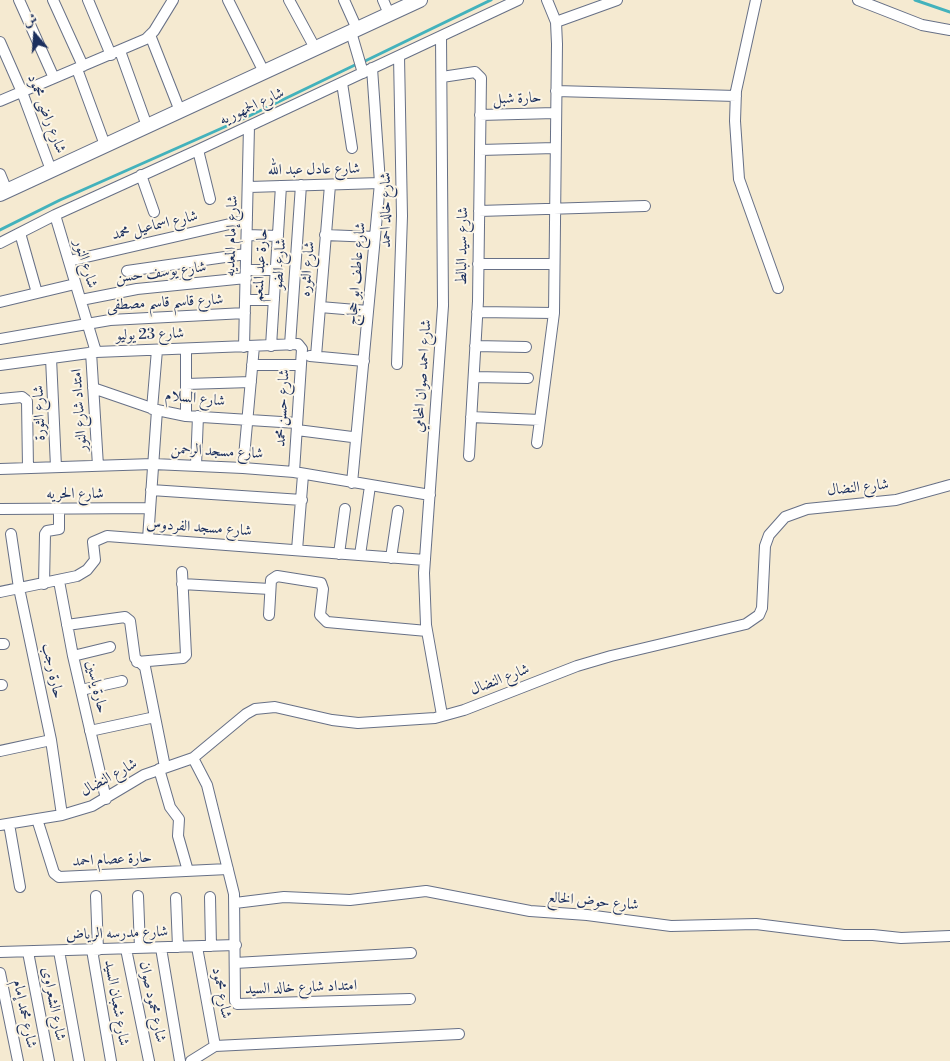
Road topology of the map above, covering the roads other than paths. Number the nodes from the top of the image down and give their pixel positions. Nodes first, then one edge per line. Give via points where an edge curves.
1 (19, 0) edge
2 (53, 0) edge
3 (88, 0) edge
4 (228, 0) edge
5 (289, 0) edge
6 (344, 0) edge
7 (383, 0) edge
8 (419, 0) edge
9 (518, 0) edge
10 (547, 0) edge
11 (617, 0) edge
12 (756, 0) edge
13 (858, 0) edge
14 (170, 2) edge
15 (389, 14) junction
16 (556, 22) junction
17 (950, 30) edge
18 (354, 33) junction
19 (150, 35) junction
20 (441, 36) junction
21 (0, 42) edge
22 (314, 48) junction
23 (115, 53) junction
24 (399, 56) junction
25 (80, 68) junction
26 (366, 69) junction
27 (264, 72) junction
28 (442, 76) junction
29 (54, 78) junction
30 (342, 83) junction
31 (556, 91) junction
32 (22, 92) junction
33 (736, 96) junction
34 (0, 101) edge
35 (180, 111) junction
36 (555, 113) junction
37 (480, 115) junction
38 (147, 126) junction
39 (249, 126) junction
40 (105, 145) junction
41 (352, 148) dead end
42 (555, 148) junction
43 (198, 150) junction
44 (480, 150) junction
45 (51, 170) junction
46 (0, 174) edge
47 (141, 176) junction
48 (380, 183) junction
49 (330, 184) junction
50 (301, 185) junction
51 (281, 186) junction
52 (249, 187) junction
53 (3, 193) edge
54 (210, 199) dead end
55 (645, 206) dead end
56 (554, 209) junction
57 (479, 211) junction
58 (154, 212) dead end
59 (55, 214) junction
60 (248, 220) junction
61 (20, 233) junction
62 (247, 235) junction
63 (325, 235) junction
64 (278, 236) junction
65 (375, 237) junction
66 (0, 243) edge
67 (246, 254) junction
68 (68, 261) junction
69 (478, 264) junction
70 (554, 264) junction
71 (276, 270) junction
72 (127, 271) dead end
73 (246, 274) junction
74 (76, 284) junction
75 (778, 288) dead end
76 (37, 293) junction
77 (80, 300) junction
78 (245, 300) junction
79 (274, 300) junction
80 (0, 302) edge
81 (320, 307) junction
82 (368, 311) junction
83 (477, 312) junction
84 (244, 313) junction
85 (554, 313) junction
86 (88, 324) junction
87 (0, 339) edge
88 (290, 345) junction
89 (271, 346) junction
90 (475, 346) junction
91 (249, 347) junction
92 (526, 347) dead end
93 (186, 349) junction
94 (157, 350) junction
95 (93, 352) junction
96 (301, 355) junction
97 (316, 356) junction
98 (51, 358) junction
99 (364, 361) junction
100 (397, 364) dead end
101 (0, 365) edge
102 (252, 365) junction
103 (474, 377) junction
104 (528, 378) dead end
105 (251, 382) junction
106 (186, 384) junction
107 (93, 388) junction
108 (0, 399) edge
109 (154, 410) junction
110 (186, 416) junction
111 (198, 416) junction
112 (471, 417) junction
113 (247, 419) junction
114 (540, 420) junction
115 (297, 426) junction
116 (352, 437) dead end
117 (537, 443) dead end
118 (469, 456) dead end
119 (153, 464) junction
120 (98, 466) junction
121 (196, 466) junction
122 (56, 467) junction
123 (28, 468) junction
124 (242, 468) junction
125 (0, 469) edge
126 (299, 474) junction
127 (352, 483) junction
128 (950, 485) edge
129 (370, 486) junction
130 (151, 490) junction
131 (430, 495) junction
132 (302, 500) junction
133 (150, 508) junction
134 (345, 508) dead end
135 (0, 509) edge
136 (59, 509) junction
137 (398, 511) dead end
138 (11, 534) dead end
139 (148, 539) junction
140 (297, 550) junction
141 (339, 554) junction
142 (360, 555) junction
143 (391, 558) junction
144 (425, 560) junction
145 (182, 572) dead end
146 (59, 581) junction
147 (44, 584) junction
148 (182, 584) junction
149 (20, 588) junction
150 (270, 589) junction
151 (0, 592) edge
152 (269, 615) dead end
153 (67, 625) junction
154 (427, 631) junction
155 (110, 647) dead end
156 (73, 656) junction
157 (137, 662) junction
158 (122, 681) dead end
159 (81, 690) junction
160 (442, 716) junction
161 (155, 717) junction
162 (90, 731) junction
163 (51, 740) junction
164 (0, 751) edge
165 (193, 758) junction
166 (162, 768) junction
167 (106, 799) junction
168 (62, 815) junction
169 (37, 819) junction
170 (4, 825) edge
171 (228, 869) junction
172 (188, 871) junction
173 (20, 887) dead end
174 (96, 896) dead end
175 (138, 896) dead end
176 (210, 897) dead end
177 (176, 898) dead end
178 (235, 903) junction
179 (950, 936) edge
180 (236, 945) junction
181 (210, 946) junction
182 (178, 947) junction
183 (197, 947) junction
184 (140, 948) junction
185 (161, 948) junction
186 (126, 949) junction
187 (95, 950) junction
188 (59, 951) junction
189 (0, 952) edge
190 (28, 952) junction
191 (411, 953) dead end
192 (235, 963) junction
193 (0, 973) edge
194 (410, 999) dead end
195 (459, 1034) dead end
196 (215, 1046) junction
197 (18, 1061) edge
198 (49, 1061) edge
199 (79, 1061) edge
200 (111, 1061) edge
201 (149, 1061) edge
202 (180, 1061) edge
203 (191, 1061) edge

1 - 29 street
2 - 25 street
3 - 23 street
4 - 27 street
5 - 22 street
6 - 18 street, شارع عاطف ابو حجاج
7 - 15 street
8 - 15 main road, شارع الجمهوريه
9 - 20 street, شارع الجمهوريه
10 - 16 street
11 - 16 street
12 - 33 street
13 - 17 street via 922,25
14 - 19 street
15 - 18 main road, شارع الجمهوريه
16 - 31 street
18 - 22 main road, شارع الجمهوريه
18 - 26 street, شارع عاطف ابو حجاج
19 - 23 street
19 - 35 street
20 - 24 street, شارع الجمهوريه
20 - 28 street, شارع احمد صوان المحامي
21 - 32 street, شارع راضى محمود
22 - 27 main road, شارع الجمهوريه
23 - 25 street
23 - 38 street
24 - 26 street, شارع الجمهوريه
24 - 100 street, شارع خالد احمد via 402,216
25 - 29 street
25 - 40 street
26 - 30 street, شارع الجمهوريه
26 - 48 street, شارع عاطف ابو حجاج
27 - 35 main road, شارع الجمهوريه
28 - 37 street, شارع سيد البالط via 475,72 480,75
28 - 131 street, شارع احمد صوان المحامي via 443,306
29 - 32 street
30 - 39 street, شارع الجمهوريه
30 - 41 street
31 - 33 street
31 - 36 street
32 - 34 street
32 - 45 street, شارع راضى محمود
33 - 75 street via 739,179
35 - 38 main road, شارع الجمهوريه
36 - 37 street, حارة شبل
36 - 42 street
37 - 44 street, شارع سيد البالط
38 - 40 main road, شارع الجمهوريه
39 - 43 street, شارع الجمهوريه
39 - 52 street, شارع إمام المعديه
40 - 45 main road, شارع الجمهوريه
42 - 44 street
42 - 56 street
43 - 47 street, شارع الجمهوريه
43 - 54 street
44 - 57 street, شارع سيد البالط
45 - 53 main road, شارع الجمهوريه
46 - 53 street
47 - 58 street
47 - 59 street, شارع الجمهوريه
48 - 49 street, شارع عادل عبد الله
48 - 65 street, شارع عاطف ابو حجاج
49 - 50 street, شارع عادل عبد الله
49 - 63 street, شارع الثوره
50 - 51 street, شارع عادل عبد الله
50 - 88 street, شارع الضو
51 - 52 street, شارع عادل عبد الله
51 - 64 street, حارة عبد المنعم
52 - 60 street, شارع إمام المعديه
55 - 56 street
56 - 57 street
56 - 70 street
57 - 69 street, شارع سيد البالط
59 - 61 street, شارع الجمهوريه
59 - 68 street, شارع النور
60 - 62 street, شارع إمام المعديه
60 - 68 street, شارع اسماعيل محمد
61 - 66 street, شارع الجمهوريه
61 - 76 street
62 - 64 street
62 - 67 street, شارع إمام المعديه
63 - 65 street
63 - 81 street, شارع الثوره
64 - 71 street, حارة عبد المنعم
65 - 82 street, شارع عاطف ابو حجاج
67 - 72 street
67 - 73 street, شارع إمام المعديه
68 - 74 street, شارع النور
69 - 70 street
69 - 83 street, شارع سيد البالط
70 - 85 street
71 - 73 street, شارع يوسف حسن
71 - 79 street, حارة عبد المنعم
73 - 77 street, شارع يوسف حسن via 137,288
73 - 78 street, شارع إمام المعديه
74 - 76 street
74 - 77 street, شارع النور
76 - 80 street
77 - 86 street, شارع النور
78 - 79 street
78 - 84 street, شارع إمام المعديه
79 - 89 street, حارة عبد المنعم
81 - 82 street
81 - 97 street, شارع الثوره
82 - 99 street, شارع عاطف ابو حجاج
83 - 85 street
83 - 90 street, شارع سيد البالط
84 - 86 street, شارع قاسم قاسم مصطفى via 134,318
84 - 91 street, شارع إمام المعديه
85 - 114 street
86 - 87 street, شارع قاسم قاسم مصطفى
86 - 95 street, شارع النور
88 - 89 street, شارع 23 يوليو
88 - 96 street, شارع 23 يوليو
89 - 91 street, شارع 23 يوليو
90 - 92 street
90 - 103 street, شارع سيد البالط
91 - 93 street, شارع 23 يوليو
91 - 102 street, شارع إمام المعديه
93 - 94 street, شارع 23 يوليو
93 - 106 street
94 - 95 street, شارع 23 يوليو
94 - 109 street
95 - 98 street, شارع 23 يوليو
95 - 107 street, امتداد شارع النور
96 - 97 street
96 - 102 street
96 - 115 street, شارع حسن محمد
97 - 99 street
98 - 101 street, شارع 23 يوليو
98 - 122 street, شارع الثورة
99 - 127 street, شارع عاطف ابو حجاج
102 - 105 street, شارع إمام المعديه
103 - 104 street
103 - 112 street, شارع سيد البالط
105 - 106 street
105 - 113 street, شارع إمام المعديه
106 - 110 street
107 - 109 street, شارع السلام
107 - 120 street, امتداد شارع النور
108 - 123 street via 22,398 27,401
109 - 110 street, شارع السلام
109 - 119 street
110 - 111 street, شارع السلام
111 - 113 street, شارع السلام
111 - 121 street
112 - 114 street
112 - 118 street, شارع سيد البالط
113 - 115 street, شارع السلام
113 - 124 street, شارع إمام المعديه
114 - 117 street
115 - 116 street, شارع السلام
115 - 126 street, شارع حسن محمد
119 - 120 street, شارع مسجد الرحمن
119 - 121 street, شارع مسجد الرحمن
119 - 130 street
120 - 122 street, شارع مسجد الرحمن
121 - 124 street, شارع مسجد الرحمن
122 - 123 street, شارع مسجد الرحمن
123 - 125 street, شارع مسجد الرحمن
124 - 126 street, شارع مسجد الرحمن
126 - 127 street, شارع مسجد الرحمن
126 - 132 street, شارع حسن محمد
127 - 129 street, شارع مسجد الرحمن
128 - 160 street, شارع النضال via 896,500 807,509 785,517 769,535 765,546 762,608 746,624 576,666
129 - 131 street, شارع مسجد الرحمن
129 - 142 street
130 - 132 street
130 - 133 street
131 - 144 street, شارع احمد صوان المحامي
132 - 140 street, شارع حسن محمد
133 - 136 street, شارع الحريه
133 - 139 street
134 - 141 street
135 - 136 street, شارع الحريه
136 - 147 street via 59,529 45,534
137 - 143 street
138 - 149 street, حارة رجب
139 - 140 street, شارع مسجد الفردوس
139 - 146 street, شارع مسجد الفردوس via 102,536 93,542 95,560 87,570
140 - 141 street, شارع مسجد الفردوس
141 - 142 street, شارع مسجد الفردوس
142 - 143 street, شارع مسجد الفردوس
143 - 144 street, شارع مسجد الفردوس
144 - 154 street, شارع احمد صوان المحامي
145 - 148 street
146 - 147 street, شارع مسجد الفردوس
146 - 153 street, حارة ياسين
147 - 149 street, شارع مسجد الفردوس
148 - 150 street
148 - 157 street via 186,655 183,658
149 - 151 street, شارع مسجد الفردوس
149 - 163 street, حارة رجب
150 - 152 street
150 - 154 street via 275,576 317,582 323,589 321,617 327,622
153 - 156 street, حارة ياسين
153 - 157 street via 127,618 131,623
154 - 160 street, شارع احمد صوان المحامي
155 - 156 street
156 - 159 street, حارة ياسين
157 - 161 street via 145,667
158 - 159 street
159 - 162 street, حارة ياسين
160 - 165 street, شارع النضال via 358,723 265,707 246,714
161 - 162 street
161 - 166 street
162 - 167 street, حارة ياسين
163 - 164 street
163 - 168 street, حارة رجب
165 - 166 street, شارع النضال
165 - 171 street, امتداد شارع خالد السيد via 207,785
166 - 167 street, شارع النضال via 124,785
166 - 172 street via 170,807 179,819 178,836
167 - 168 street, شارع النضال
168 - 169 street, شارع النضال
169 - 170 street, شارع النضال
169 - 172 street, حارة عصام احمد via 54,873 59,877
170 - 173 street
171 - 172 street, حارة عصام احمد
171 - 178 street, امتداد شارع خالد السيد
174 - 187 street, شارع شعبان السيد
175 - 184 street
176 - 181 street
177 - 182 street
178 - 179 street, شارع حوض الخالع via 284,897 350,900 426,892 530,911 671,926 740,924 844,935
178 - 180 street, امتداد شارع خالد السيد
180 - 181 street, شارع مدرسه الرياض
180 - 192 street, امتداد شارع خالد السيد
181 - 183 street, شارع مدرسه الرياض
182 - 183 street, شارع مدرسه الرياض
182 - 185 street, شارع مدرسه الرياض
183 - 196 street, شارع محمود
184 - 185 street, شارع مدرسه الرياض
184 - 186 street, شارع مدرسه الرياض
185 - 202 street
186 - 187 street, شارع مدرسه الرياض
186 - 201 street, شارع محمود صوان
187 - 188 street, شارع مدرسه الرياض
187 - 200 street, شارع شعبان السيد
188 - 190 street, شارع مدرسه الرياض
188 - 199 street
189 - 190 street, شارع مدرسه الرياض
190 - 198 street, شارع الشعراوى
191 - 192 street
192 - 194 street, امتداد شارع خالد السيد via 235,1001 239,1005
193 - 197 street, شارع محمد إمام
195 - 196 street
196 - 203 street

